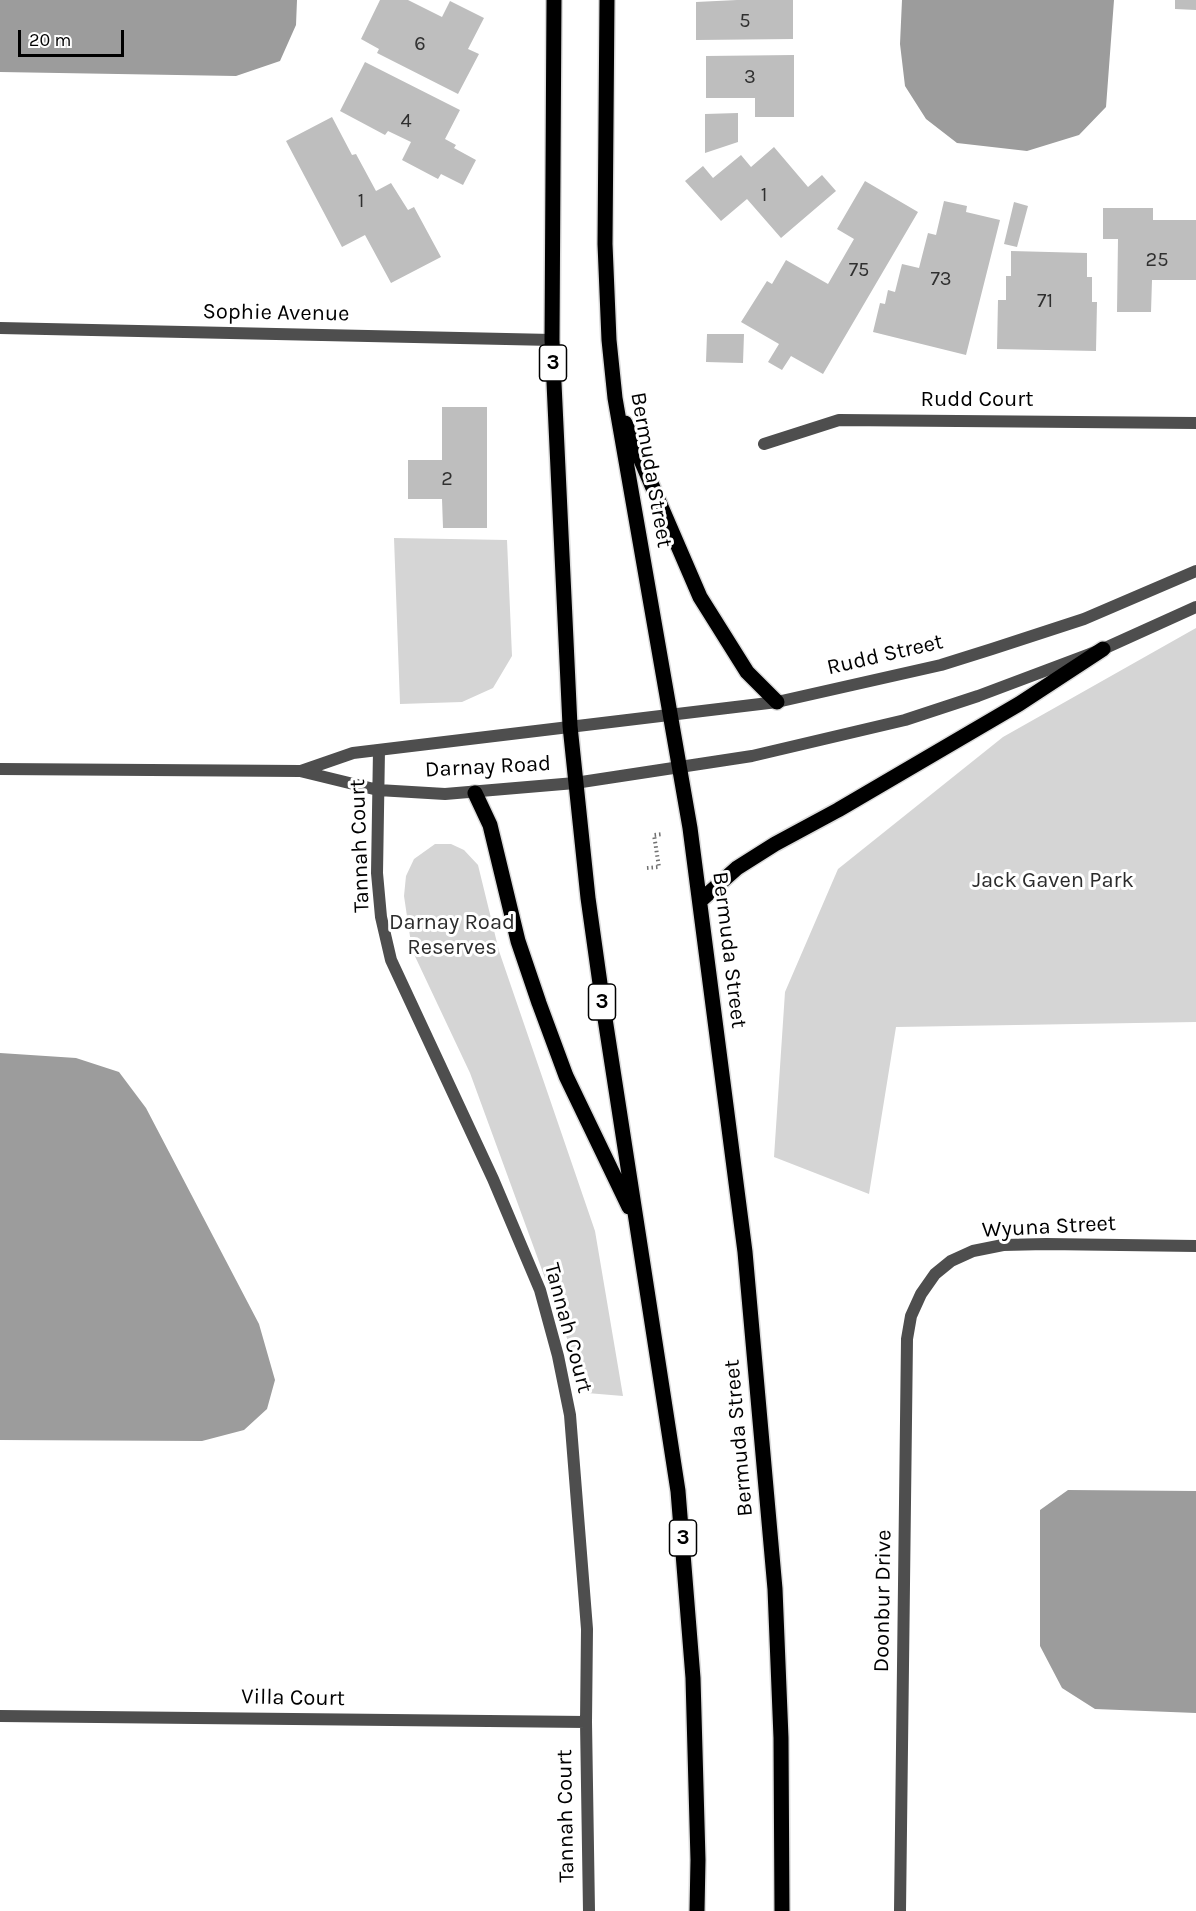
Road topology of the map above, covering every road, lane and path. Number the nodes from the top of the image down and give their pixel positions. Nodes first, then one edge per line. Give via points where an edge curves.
1 (554, 0) edge
2 (607, 0) edge
3 (0, 328) edge
4 (552, 340) junction
5 (615, 398) junction
6 (1195, 426) edge
7 (764, 444) dead end
8 (1196, 572) edge
9 (1196, 607) edge
10 (1103, 649) junction
11 (777, 702) junction
12 (672, 716) junction
13 (570, 726) junction
14 (379, 750) junction
15 (680, 768) junction
16 (0, 769) edge
17 (300, 771) junction
18 (575, 783) junction
19 (378, 790) junction
20 (475, 793) junction
21 (663, 834) dead end
22 (647, 868) dead end
23 (700, 901) junction
24 (636, 1220) junction
25 (1196, 1246) edge
26 (921, 1294) joint
27 (0, 1716) edge
28 (586, 1722) junction
29 (589, 1911) edge
30 (697, 1911) edge
31 (782, 1911) edge
32 (900, 1911) edge

1 - 4 main road, 3
2 - 5 main road, Bermuda Street via 604,244
3 - 4 street, Sophie Avenue
4 - 13 main road, 3
5 - 11 main road via 700,597 747,672
5 - 12 main road, Bermuda Street
6 - 7 street, Rudd Court via 839,420
8 - 11 street, Rudd Street via 1084,619 941,665
9 - 10 street
10 - 15 street via 905,720 775,751
10 - 23 main road via 1019,705 775,844 737,868
11 - 12 street, Rudd Street
12 - 13 street, Rudd Street
12 - 15 main road, Bermuda Street
13 - 14 street, Darnay Road
13 - 18 main road, 3
14 - 17 street, Darnay Road via 353,753
14 - 19 street, Tannah Court
15 - 18 street, Darnay Road
15 - 23 main road, Bermuda Street
16 - 17 street, Darnay Road
17 - 19 street, Darnay Road
18 - 20 street, Darnay Road
18 - 24 main road, 3 via 589,910
19 - 20 street, Darnay Road
19 - 28 street, Tannah Court via 377,873 381,917 391,960 494,1179 536,1280 558,1356 570,1415 577,1484 587,1629
20 - 24 main road via 490,825 518,941 562,1065
21 - 22 path via 654,836 658,867
23 - 31 main road, Bermuda Street via 745,1252 775,1589 782,1749
24 - 30 main road, 3 via 670,1430 685,1559 697,1779
25 - 26 street, Wyuna Street via 1003,1245 973,1251 951,1261 935,1274
26 - 32 street, Doonbur Drive via 911,1316 907,1339
27 - 28 street, Villa Court
28 - 29 street, Tannah Court

